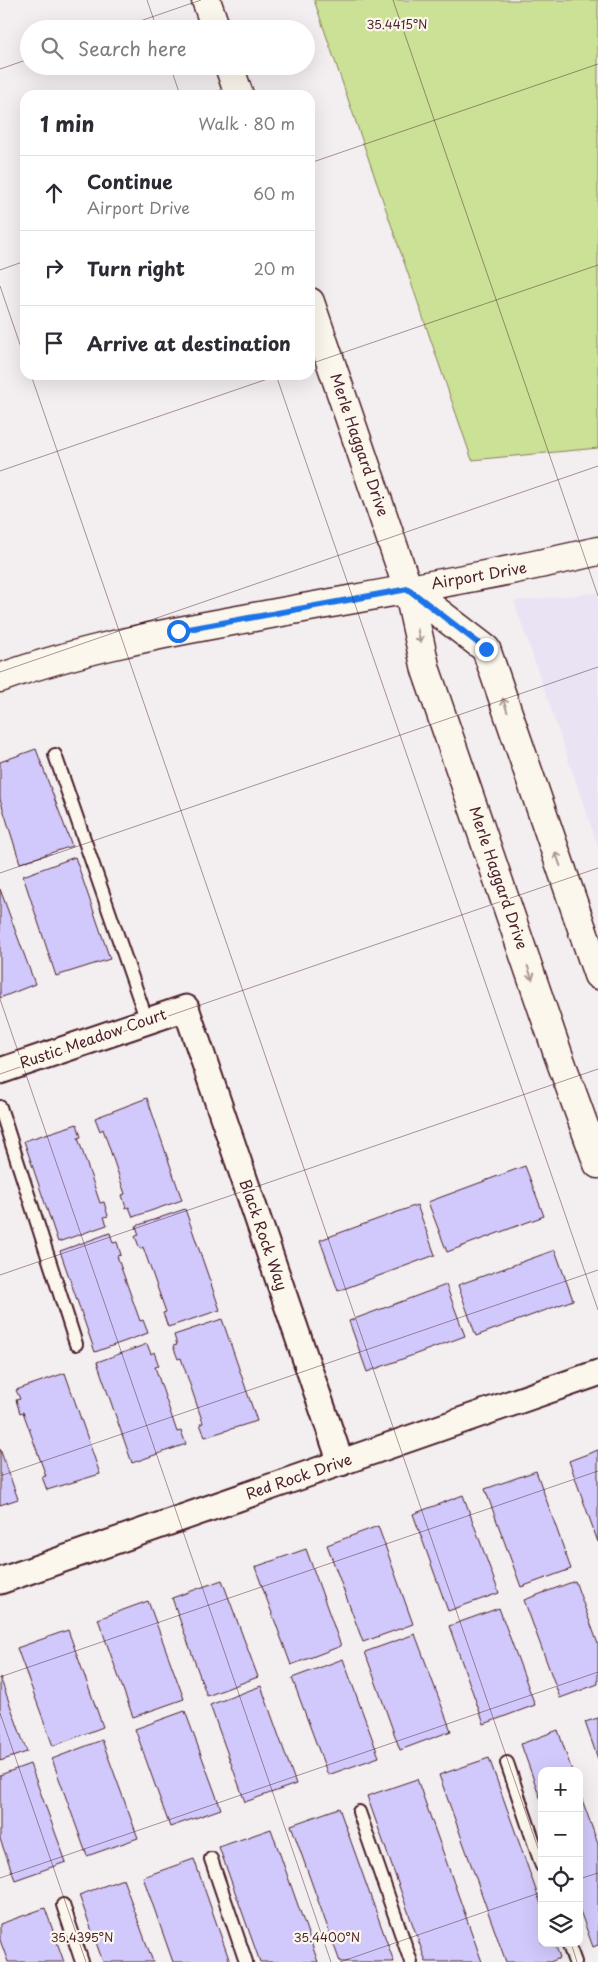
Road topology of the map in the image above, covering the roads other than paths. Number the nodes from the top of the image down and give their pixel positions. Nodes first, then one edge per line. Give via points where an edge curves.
1 (206, 0) edge
2 (213, 20) edge
3 (232, 75) edge
4 (237, 90) edge
5 (315, 317) edge
6 (598, 550) edge
7 (408, 589) junction
8 (0, 657) edge
9 (36, 665) junction
10 (0, 678) edge
11 (55, 755) dead end
12 (598, 975) edge
13 (186, 1008) joint
14 (147, 1021) junction
15 (0, 1071) edge
16 (0, 1107) edge
17 (598, 1164) edge
18 (76, 1344) dead end
19 (598, 1373) edge
20 (341, 1463) junction
21 (0, 1581) edge
22 (506, 1763) dead end
23 (359, 1812) dead end
24 (539, 1857) edge
25 (211, 1859) dead end
26 (63, 1905) dead end
27 (569, 1947) edge
28 (82, 1962) edge
29 (246, 1962) edge
30 (411, 1962) edge
31 (575, 1962) edge

1 - 2 main road
3 - 4 main road
5 - 7 main road, Merle Haggard Drive
6 - 7 main road, Airport Drive
7 - 9 main road, Airport Drive via 178,631
12 -> 7 main road via 486,649
7 -> 17 main road, Merle Haggard Drive via 426,670
8 - 9 main road, Airport Drive
9 - 10 main road, Airport Drive
11 - 14 lane
13 - 14 street, Rustic Meadow Court
13 - 20 street, Black Rock Way
14 - 15 street, Rustic Meadow Court
16 - 18 lane
19 - 20 street, Red Rock Drive
20 - 21 street, Red Rock Drive
22 - 24 lane
23 - 30 lane
25 - 29 lane
26 - 28 lane
27 - 31 lane

